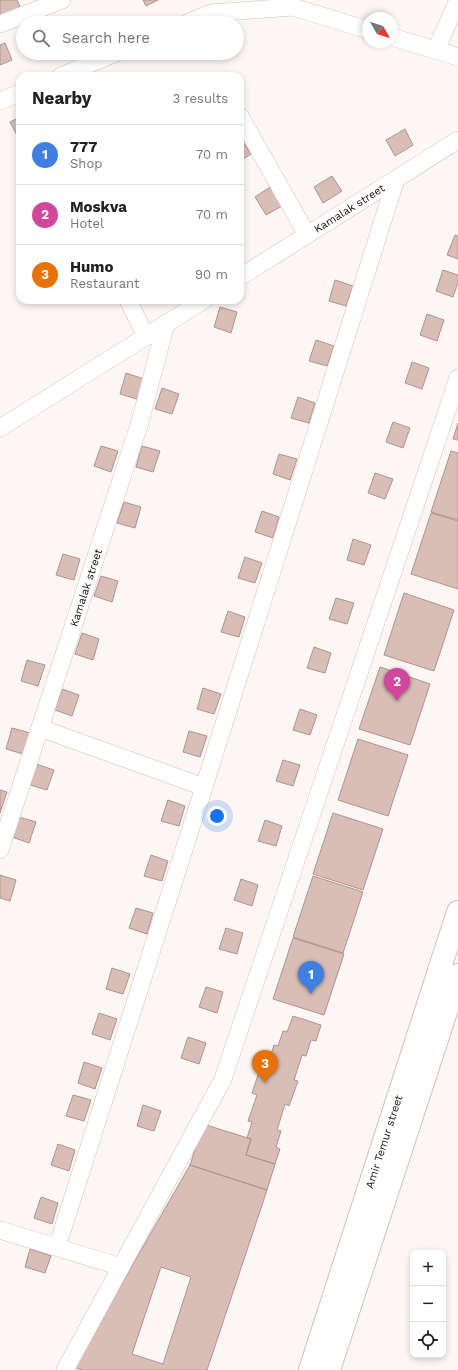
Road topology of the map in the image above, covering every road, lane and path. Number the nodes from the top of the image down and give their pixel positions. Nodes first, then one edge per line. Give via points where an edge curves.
1 (62, 0) edge
2 (458, 0) edge
3 (21, 16) edge
4 (204, 16) edge
5 (16, 18) edge
6 (0, 24) edge
7 (362, 28) edge
8 (398, 39) edge
9 (436, 50) junction
10 (458, 57) edge
11 (99, 60) edge
12 (71, 72) edge
13 (16, 95) edge
14 (0, 101) edge
15 (244, 123) edge
16 (458, 140) edge
17 (396, 179) junction
18 (307, 235) junction
19 (244, 274) edge
20 (130, 304) edge
21 (197, 304) edge
22 (166, 323) junction
23 (146, 337) junction
24 (458, 378) edge
25 (0, 428) edge
26 (40, 728) junction
27 (204, 787) junction
28 (0, 850) edge
29 (458, 912) edge
30 (458, 975) edge
31 (0, 1230) edge
32 (57, 1247) junction
33 (121, 1267) junction
34 (65, 1370) edge
35 (310, 1370) edge
36 (329, 1370) edge

1 - 3 street
2 - 9 street
4 - 7 street via 211,13 293,7
5 - 6 street
8 - 9 street
9 - 10 street
11 - 12 street
13 - 14 street
15 - 18 street
16 - 17 street, Kamalak street
17 - 18 street, Kamalak street
17 - 27 street
18 - 19 street, Kamalak street
20 - 23 street
21 - 22 street
22 - 23 street
22 - 26 street, Kamalak street via 140,422
23 - 25 street
24 - 33 street via 223,1079
26 - 27 street
26 - 28 street, Kamalak street
27 - 32 street
29 - 35 street, Amir Temur street
30 - 36 street, Amir Temur street
31 - 32 street
32 - 33 street
33 - 34 street

